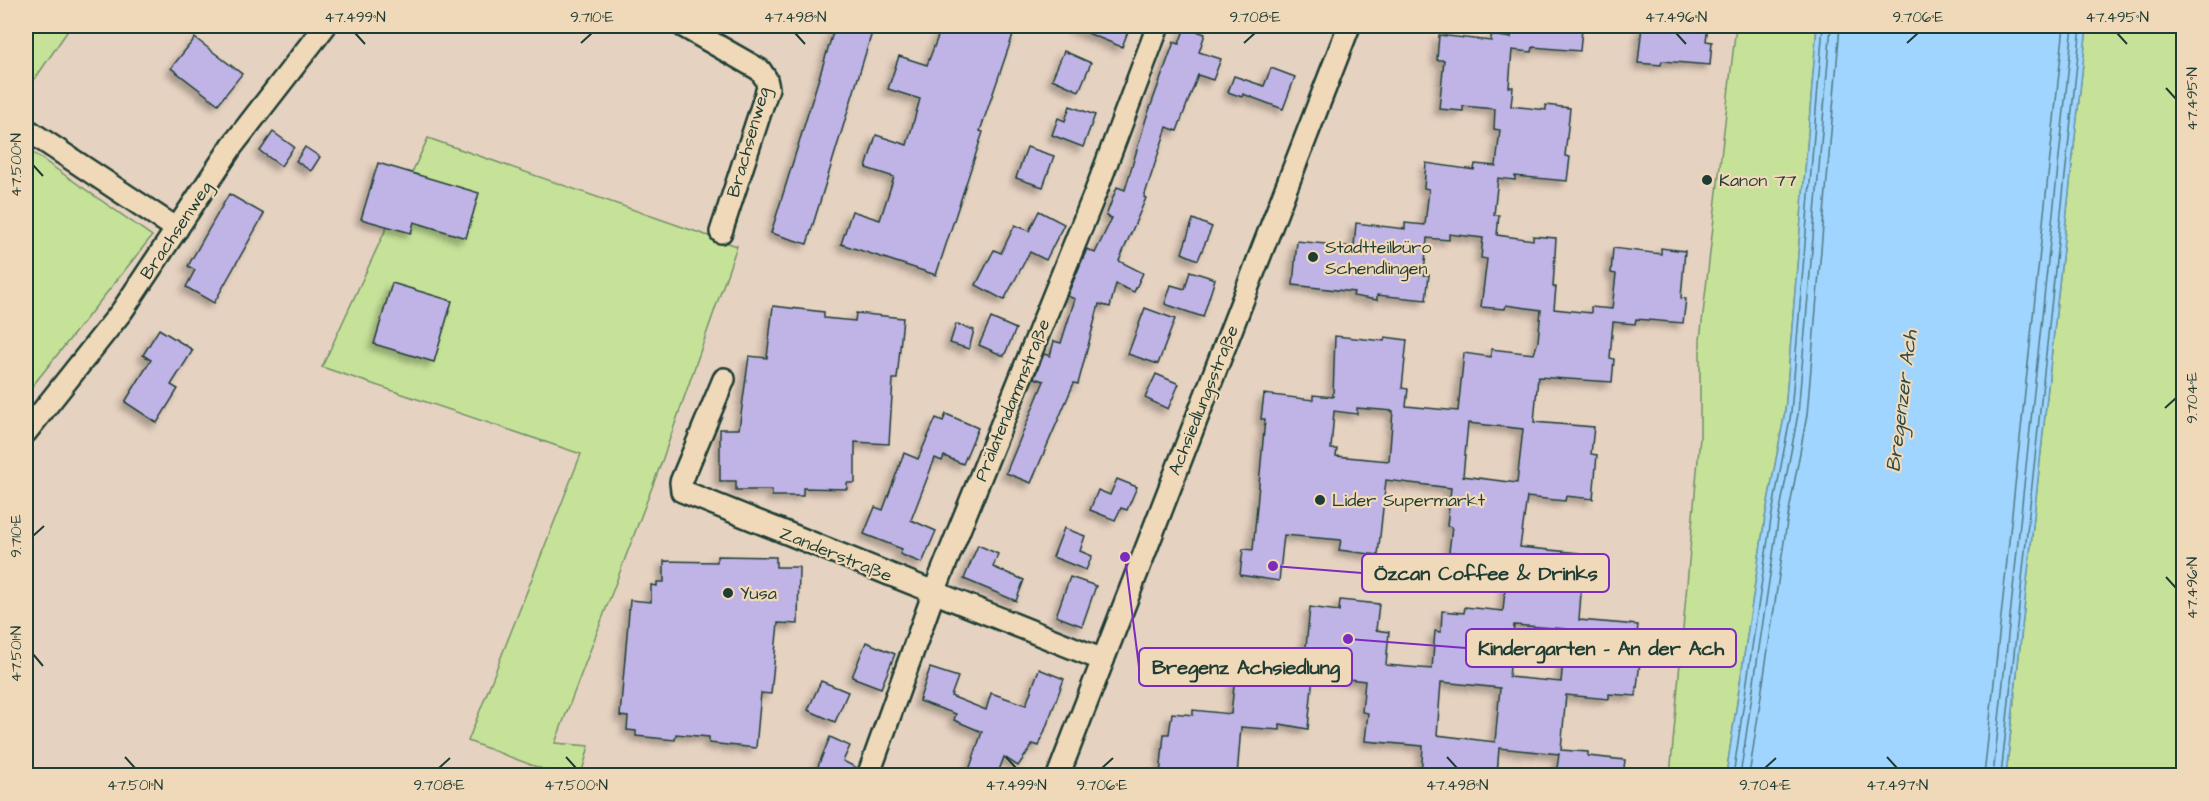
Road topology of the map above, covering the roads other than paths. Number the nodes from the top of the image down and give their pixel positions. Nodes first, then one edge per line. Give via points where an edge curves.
1 (325, 26) edge
2 (683, 26) edge
3 (1158, 26) edge
4 (1349, 26) edge
5 (26, 129) edge
6 (177, 230) junction
7 (721, 232) dead end
8 (724, 379) dead end
9 (26, 432) edge
10 (934, 592) junction
11 (1103, 660) junction
12 (868, 776) edge
13 (1058, 776) edge

1 - 6 street, Brachsenweg via 232,146
2 - 7 street, Brachsenweg via 760,70 768,88
3 - 10 street, Prälatendammstraße via 1096,191
4 - 11 street, Achsiedlungsstraße
5 - 6 street
6 - 9 street, Brachsenweg via 122,311
8 - 10 street, Zanderstraße via 681,482 682,491
10 - 11 street, Zanderstraße
10 - 12 street, Prälatendammstraße
11 - 13 street, Achsiedlungsstraße

